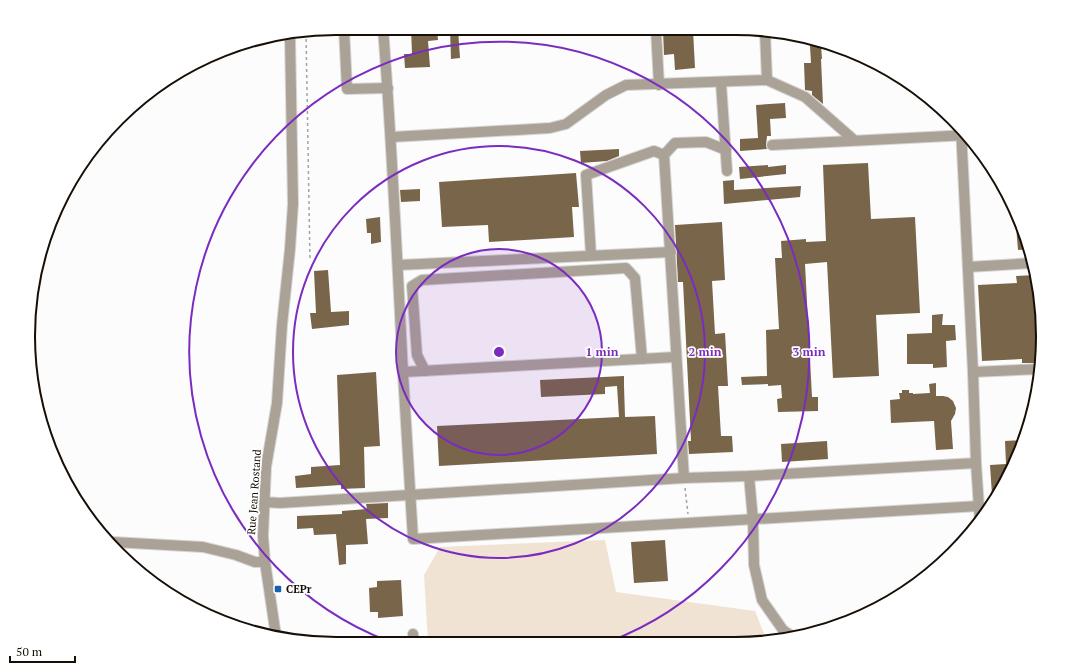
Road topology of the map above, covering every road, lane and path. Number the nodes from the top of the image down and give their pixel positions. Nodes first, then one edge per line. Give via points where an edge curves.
1 (344, 35) edge
2 (384, 35) edge
3 (656, 35) edge
4 (306, 37) edge
5 (765, 37) edge
6 (290, 39) edge
7 (767, 80) junction
8 (721, 82) junction
9 (659, 85) junction
10 (388, 88) junction
11 (956, 132) edge
12 (392, 137) junction
13 (854, 140) junction
14 (963, 141) edge
15 (772, 145) dead end
16 (726, 150) junction
17 (664, 155) junction
18 (727, 171) dead end
19 (671, 252) junction
20 (591, 255) junction
21 (310, 261) dead end
22 (1027, 263) edge
23 (399, 265) junction
24 (968, 266) junction
25 (676, 357) junction
26 (642, 359) junction
27 (1034, 369) edge
28 (425, 371) junction
29 (403, 372) junction
30 (973, 372) junction
31 (976, 463) junction
32 (749, 476) junction
33 (684, 478) junction
34 (411, 496) junction
35 (264, 502) junction
36 (979, 506) junction
37 (979, 511) edge
38 (752, 520) junction
39 (688, 523) junction
40 (117, 542) edge
41 (265, 562) junction
42 (275, 631) edge
43 (786, 632) edge

1 - 10 street via 347,89
2 - 10 street
3 - 9 street
4 - 21 path
5 - 7 street
6 - 35 street, Rue Jean Rostand via 293,204 277,403 266,468
7 - 8 street
7 - 13 street via 805,97
8 - 9 street
8 - 16 street
9 - 12 street via 626,85 606,95 566,124 550,128
10 - 12 street
11 - 13 street
12 - 23 street via 392,176
13 - 15 street
14 - 24 street
16 - 17 street via 706,142 675,143
16 - 18 street
17 - 19 street
17 - 20 street via 654,151 586,175
19 - 20 street
19 - 25 street
20 - 23 street
22 - 24 street
23 - 29 street
24 - 30 street
25 - 26 street
25 - 33 street
26 - 28 street
26 - 28 street via 635,278 626,268 422,280 412,286 417,355
27 - 30 street
28 - 29 street
29 - 34 street
30 - 31 street
31 - 32 street
31 - 36 street
32 - 33 street
32 - 38 street
33 - 34 street
33 - 39 path
34 - 35 street
34 - 39 street via 412,539
35 - 41 street, Rue Jean Rostand
36 - 37 street
36 - 38 street
38 - 39 street
38 - 43 street via 754,565 762,600
40 - 41 street via 203,547 255,562
41 - 42 street, Rue Jean Rostand

